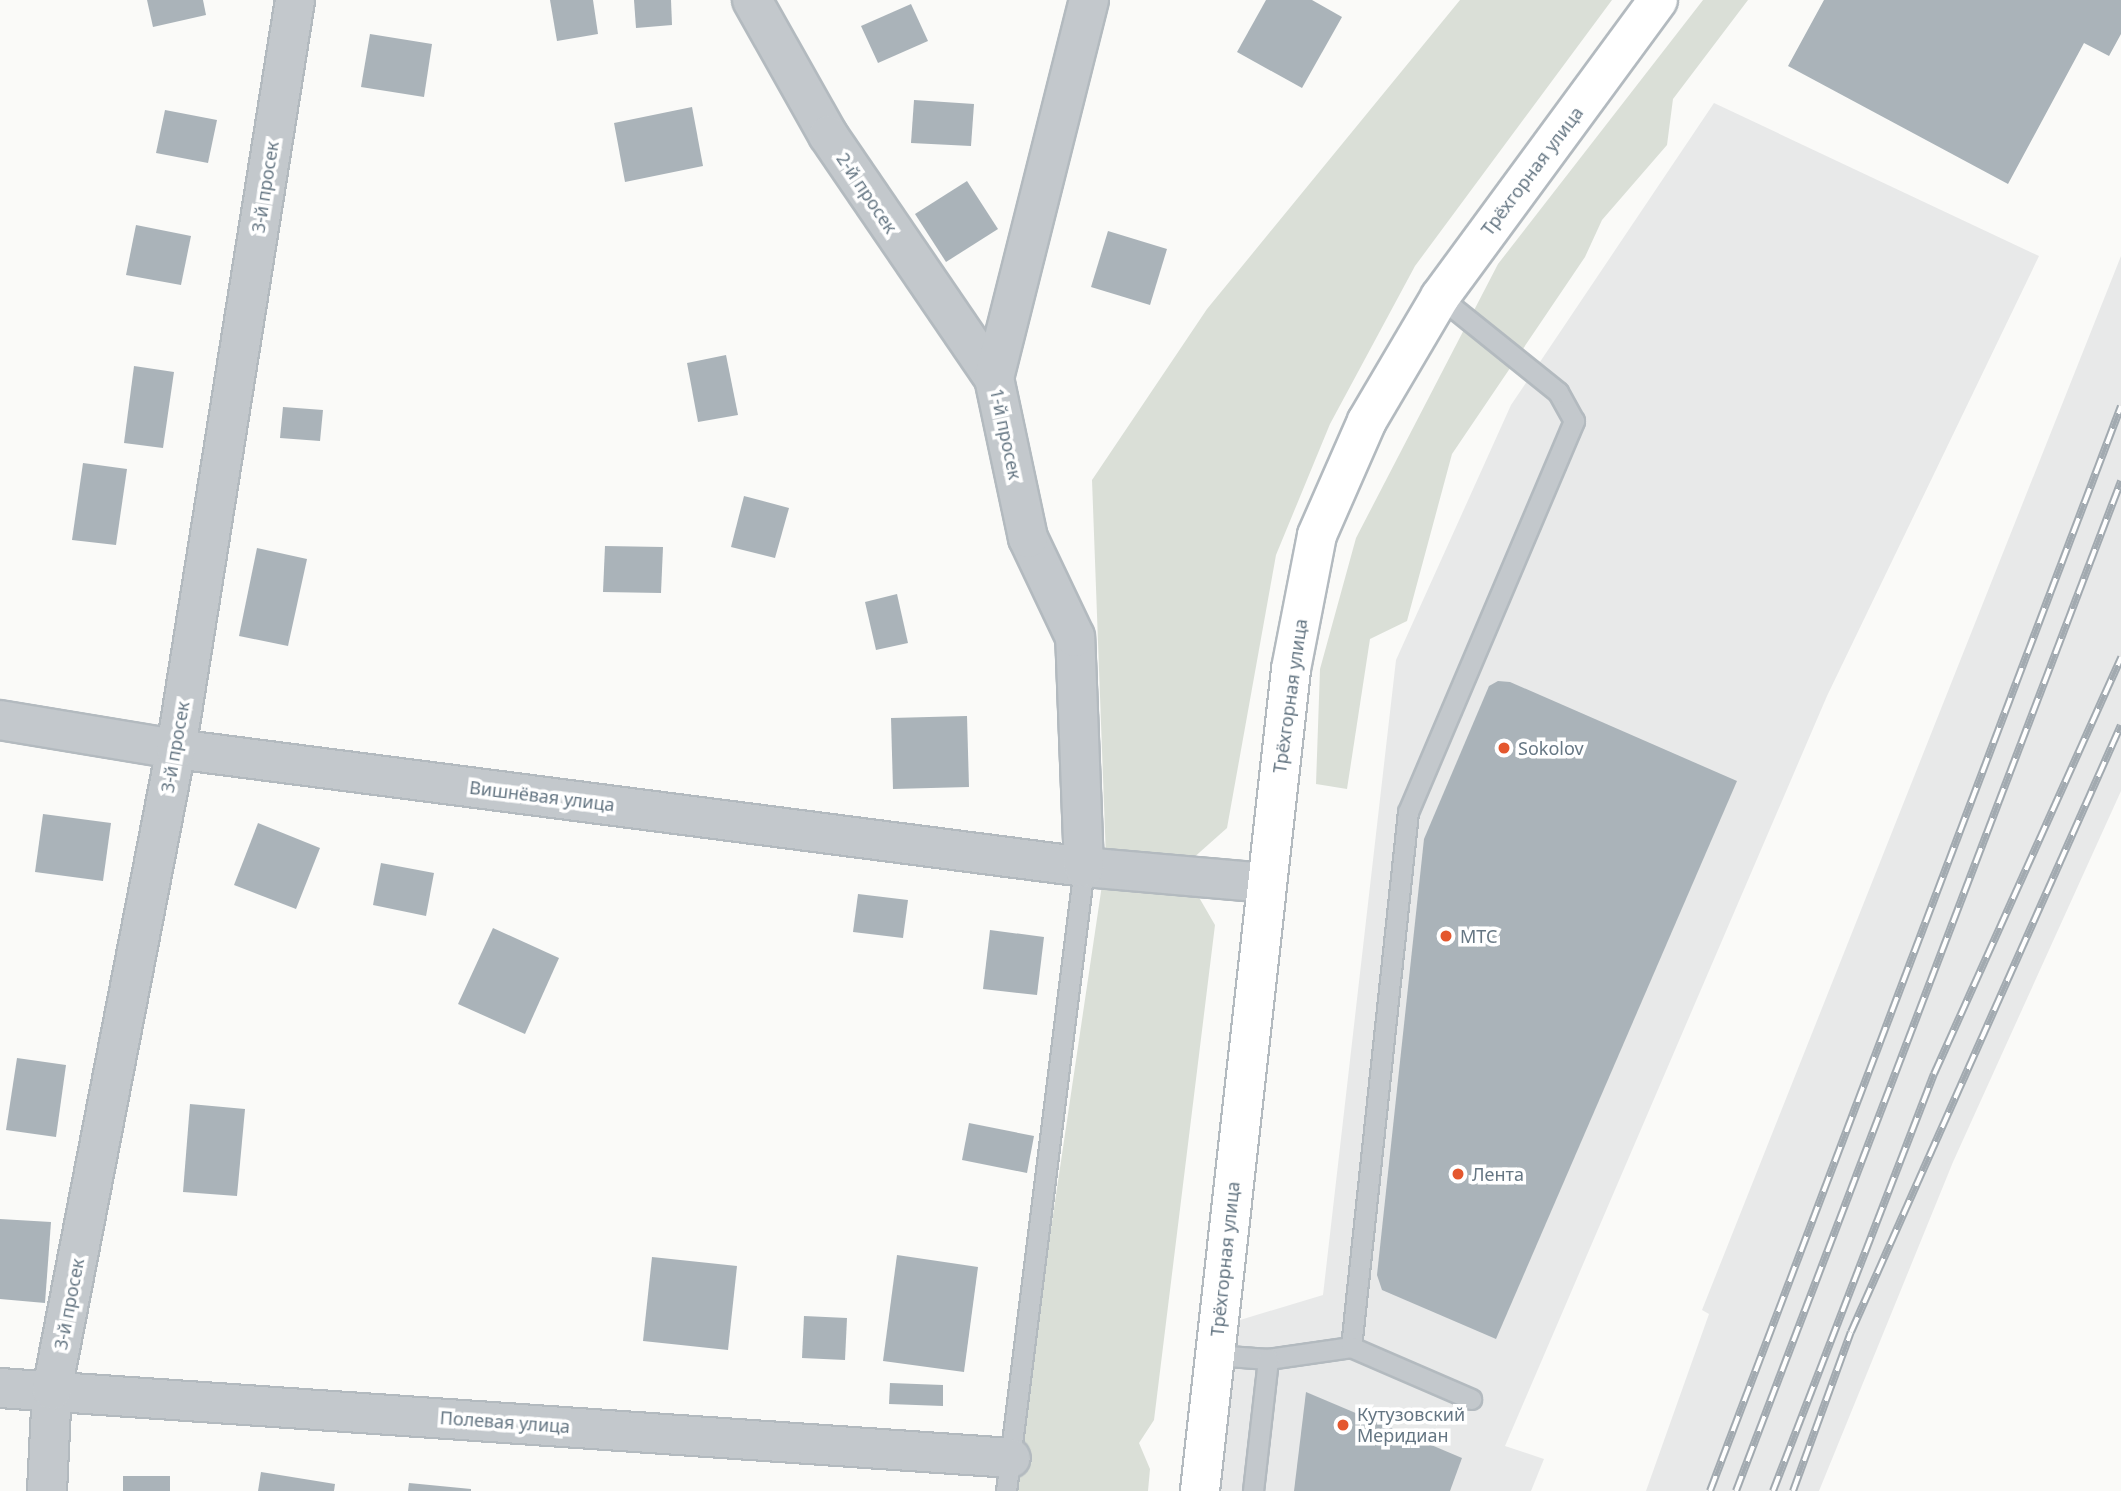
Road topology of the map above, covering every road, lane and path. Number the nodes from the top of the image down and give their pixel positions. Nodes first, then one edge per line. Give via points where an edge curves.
1 (295, 0) edge
2 (752, 0) edge
3 (1088, 0) edge
4 (1658, 0) edge
5 (1440, 297) junction
6 (994, 378) junction
7 (0, 720) edge
8 (176, 748) junction
9 (1084, 867) junction
10 (1266, 883) junction
11 (1351, 1347) junction
12 (1214, 1355) junction
13 (1268, 1359) junction
14 (0, 1388) edge
15 (52, 1390) junction
16 (1471, 1399) dead end
17 (1008, 1475) edge
18 (47, 1491) edge
19 (1200, 1491) edge
20 (1253, 1491) edge

1 - 8 street, 3-й просек
2 - 6 street, 2-й просек via 828,135
3 - 6 street, 1-й просек
4 - 5 street, Трёхгорная улица
5 - 10 street, Трёхгорная улица via 1367,421 1317,535 1291,669
5 - 11 lane via 1558,392 1574,421 1408,812
6 - 9 street, 1-й просек via 1028,538 1075,637
7 - 8 street, Вишнёвая улица
8 - 9 street, Вишнёвая улица
8 - 15 street, 3-й просек
9 - 10 street, Вишнёвая улица
9 - 17 lane
10 - 12 street, Трёхгорная улица
11 - 13 lane
11 - 16 lane
12 - 13 lane
12 - 19 street, Трёхгорная улица
13 - 20 lane
14 - 15 street, Полевая улица
15 - 17 street, Полевая улица
15 - 18 street, 3-й просек

